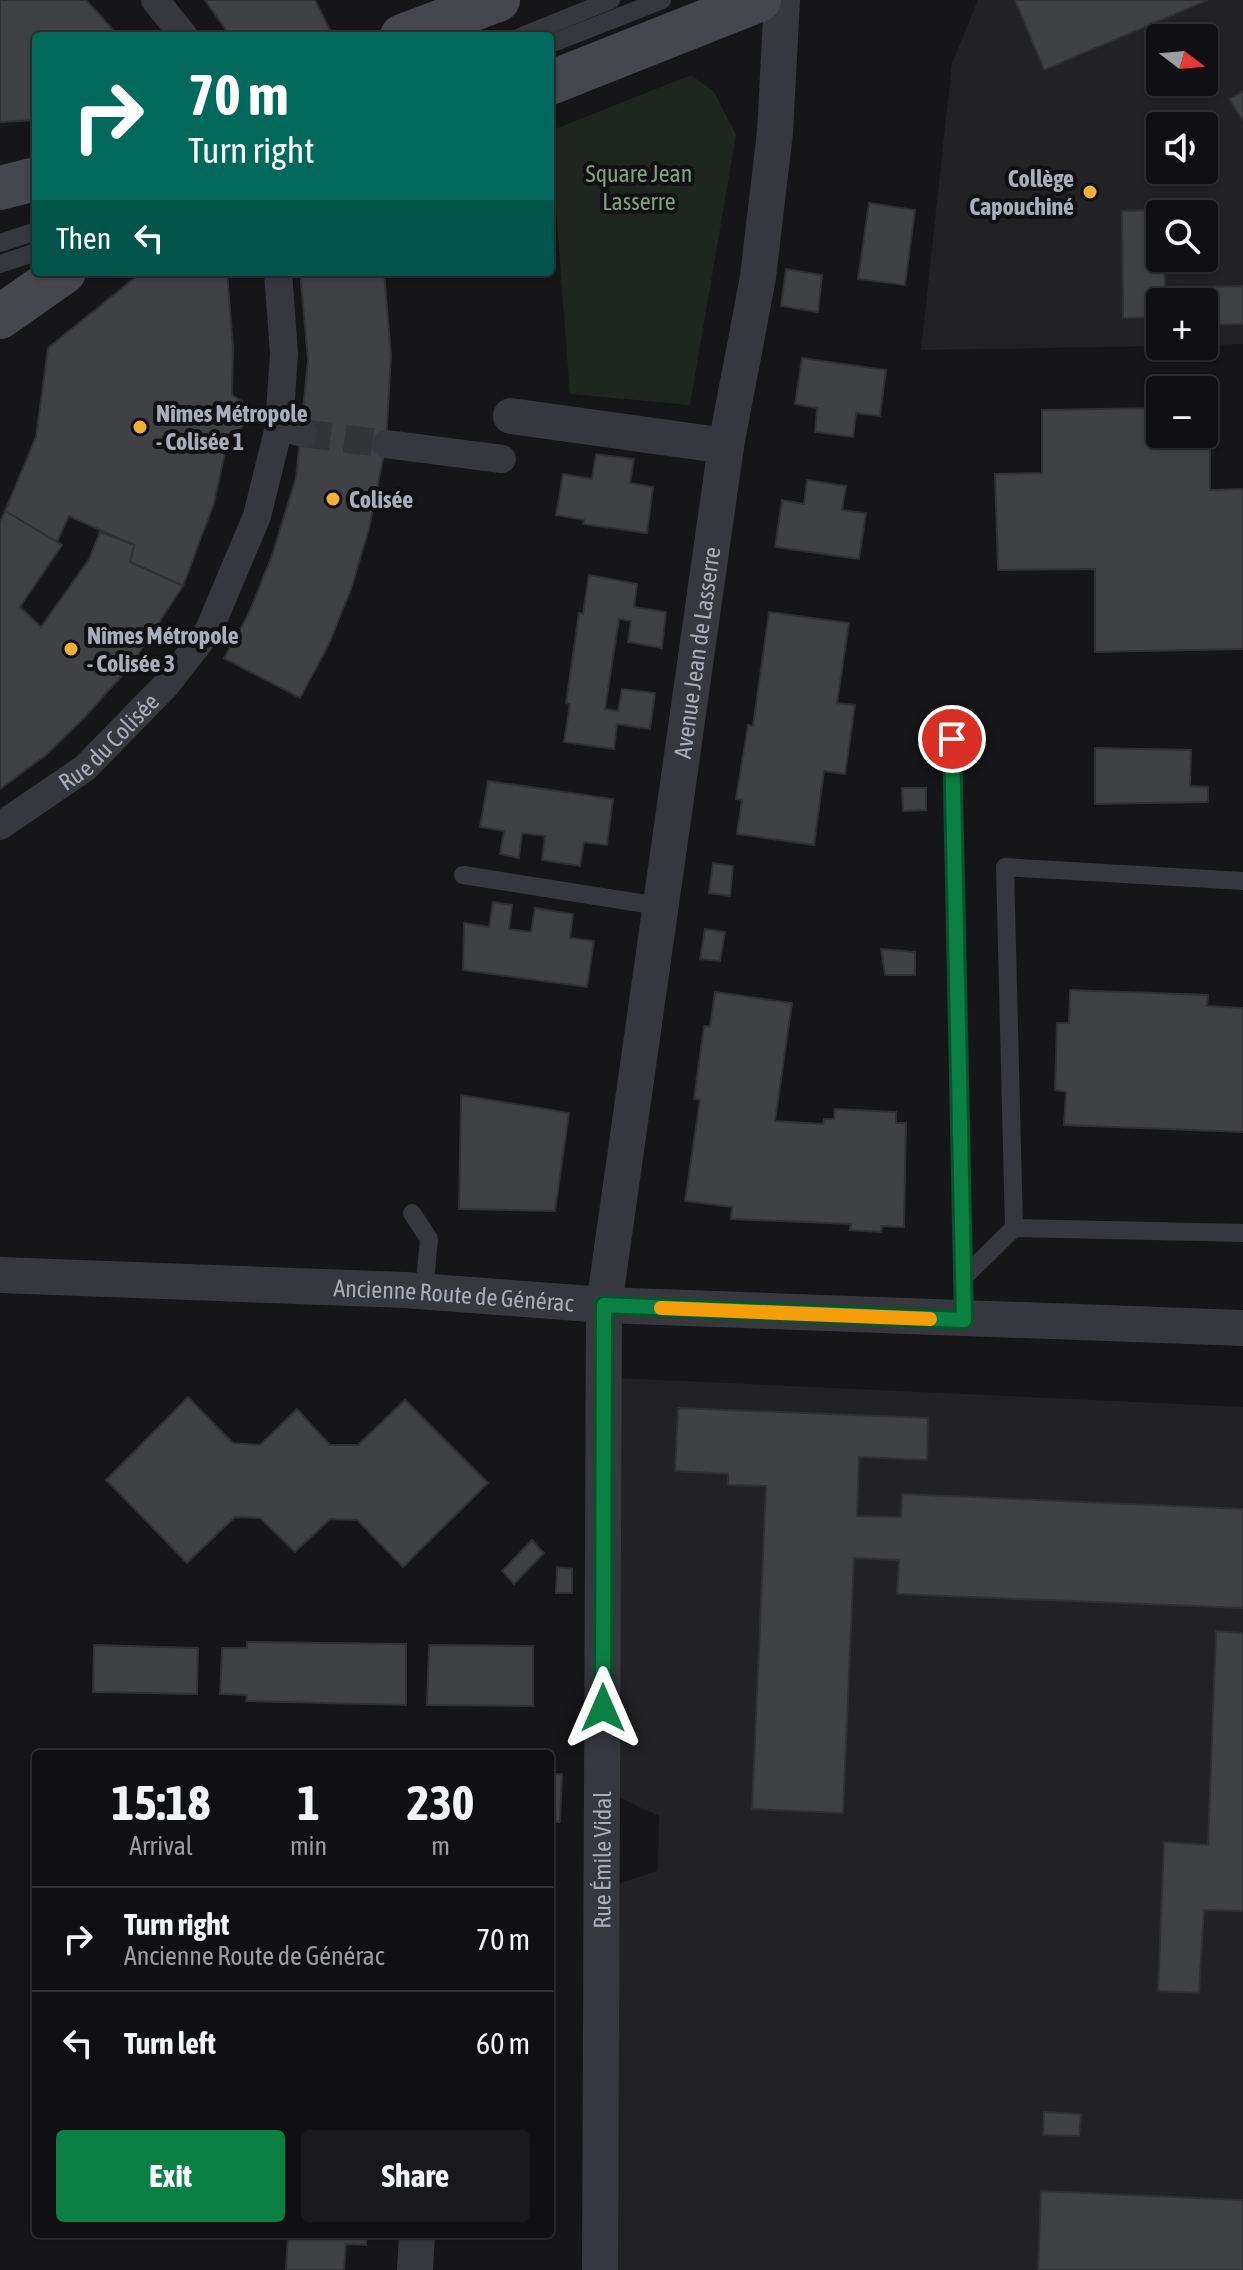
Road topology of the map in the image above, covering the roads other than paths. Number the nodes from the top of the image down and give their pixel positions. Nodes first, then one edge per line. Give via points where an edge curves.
1 (155, 0) edge
2 (498, 0) edge
3 (611, 0) edge
4 (662, 0) edge
5 (759, 0) edge
6 (782, 0) edge
7 (181, 32) edge
8 (413, 32) edge
9 (532, 32) edge
10 (554, 42) edge
11 (554, 81) edge
12 (32, 180) edge
13 (0, 188) edge
14 (32, 232) edge
15 (0, 243) edge
16 (32, 253) edge
17 (0, 264) edge
18 (58, 276) edge
19 (278, 276) edge
20 (0, 317) edge
21 (511, 416) dead end
22 (386, 444) tunnel mouth
23 (726, 446) junction
24 (502, 459) dead end
25 (952, 739) dead end
26 (0, 826) edge
27 (463, 875) dead end
28 (1243, 881) edge
29 (659, 906) junction
30 (412, 1213) dead end
31 (1014, 1228) junction
32 (1243, 1233) edge
33 (0, 1275) edge
34 (962, 1279) junction
35 (424, 1292) junction
36 (604, 1305) junction
37 (964, 1320) junction
38 (1243, 1328) edge
39 (417, 2238) edge
40 (415, 2270) edge
41 (600, 2270) edge

1 - 7 street
2 - 8 main road
3 - 9 lane
4 - 10 lane
5 - 11 main road
6 - 23 street, Avenue Jean de Lasserre via 775,132 758,277
12 - 13 main road
14 - 15 lane
16 - 17 lane
18 - 20 main road
19 - 26 street, Rue du Colisée via 291,430 209,630 166,685 85,768
21 - 23 street
22 - 24 street
23 - 29 street, Avenue Jean de Lasserre
25 - 34 lane
27 - 29 lane
28 - 31 lane via 1005,867
29 - 36 street, Avenue Jean de Lasserre
30 - 35 lane via 429,1239
31 - 32 lane
31 - 34 lane
33 - 35 street, Ancienne Route de Générac
34 - 37 lane
35 - 36 street, Ancienne Route de Générac
36 - 37 street, Ancienne Route de Générac
36 - 41 street, Rue Émile Vidal
37 - 38 street, Ancienne Route de Générac
39 - 40 street

